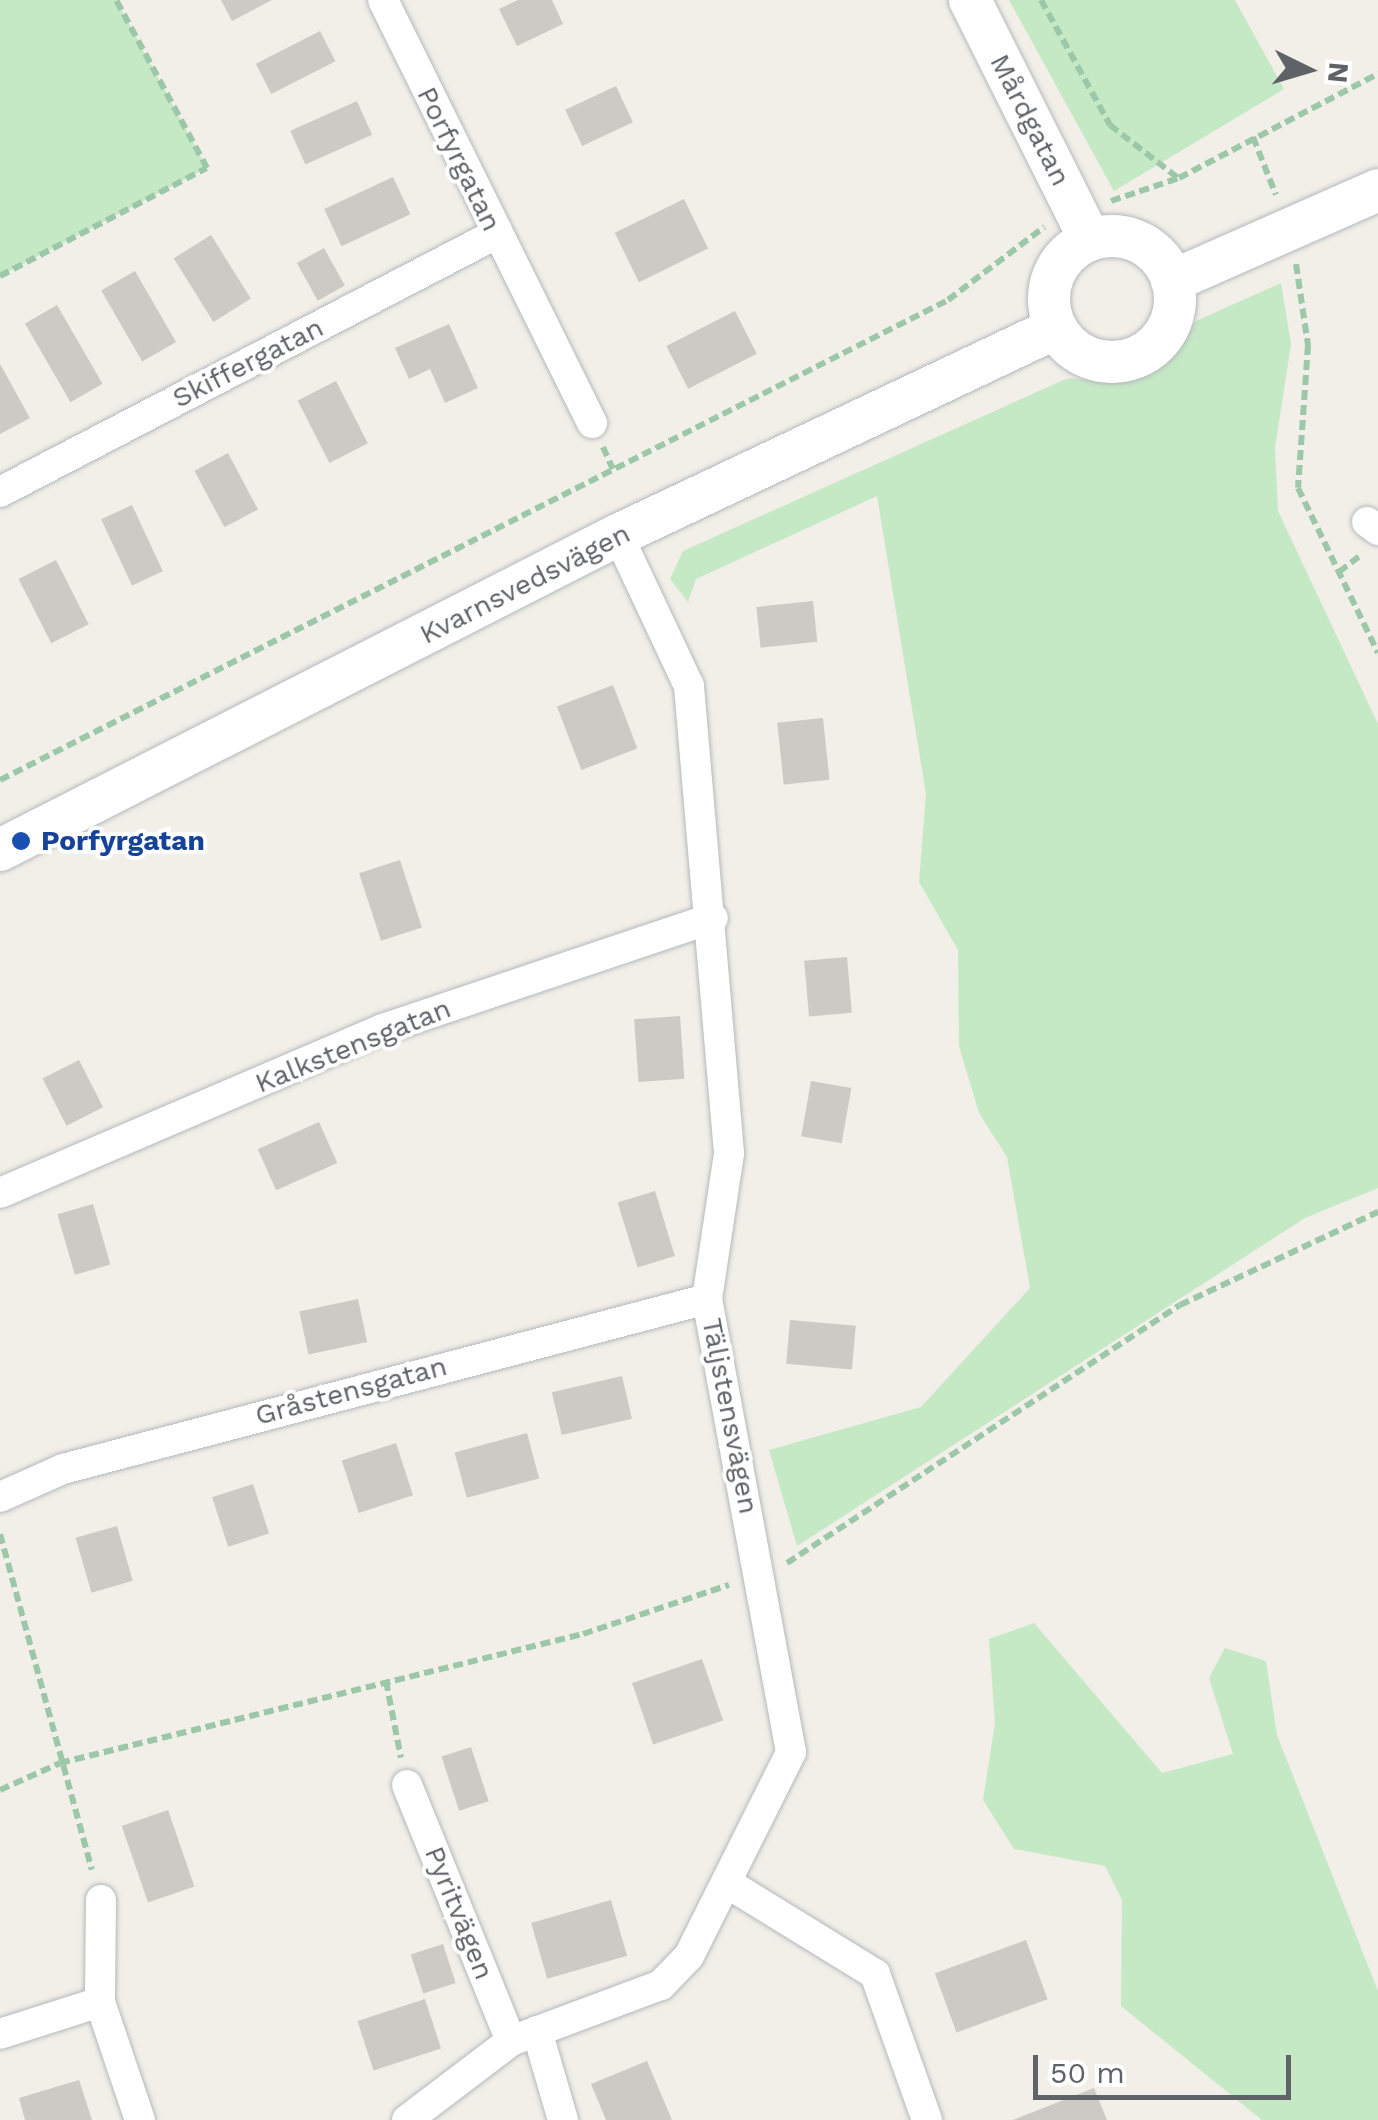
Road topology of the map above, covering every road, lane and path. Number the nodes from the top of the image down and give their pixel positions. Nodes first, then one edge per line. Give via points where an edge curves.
1 (116, 0) edge
2 (383, 0) edge
3 (970, 0) edge
4 (1042, 0) edge
5 (1378, 74) edge
6 (1253, 137) junction
7 (1179, 178) junction
8 (1378, 190) edge
9 (1083, 226) junction
10 (1291, 231) junction
11 (496, 234) junction
12 (0, 276) edge
13 (1172, 280) junction
14 (1056, 328) junction
15 (592, 423) dead end
16 (0, 492) edge
17 (618, 536) junction
18 (1378, 653) edge
19 (0, 780) edge
20 (0, 850) edge
21 (713, 918) junction
22 (0, 1193) edge
23 (707, 1299) junction
24 (0, 1496) edge
25 (0, 1534) edge
26 (386, 1681) dead end
27 (60, 1763) junction
28 (407, 1785) joint
29 (0, 1790) edge
30 (727, 1884) junction
31 (101, 1900) joint
32 (100, 2002) junction
33 (0, 2034) edge
34 (524, 2036) junction
35 (140, 2120) edge
36 (407, 2120) edge
37 (563, 2120) edge
38 (927, 2120) edge

1 - 12 path via 207,168
2 - 11 street, Porfyrgatan
3 - 9 street, Mårdgatan
4 - 7 path via 1110,126
5 - 6 path
6 - 7 path
6 - 10 path
7 - 9 path
8 - 10 street
9 - 13 street via 1131,239
9 - 14 street via 1050,286
9 - 19 path via 1042,228 948,300
10 - 13 street
10 - 18 path via 1308,344 1298,488
11 - 15 street, Porfyrgatan
11 - 16 street, Skiffergatan
13 - 14 street via 1171,322 1126,361 1085,356
14 - 17 street, Kvarnsvedsvägen
17 - 20 street, Kvarnsvedsvägen
17 - 21 street, Täljstensvägen via 689,686
21 - 22 street, Kalkstensgatan via 384,1030
21 - 23 street, Täljstensvägen via 729,1153
23 - 24 street, Gråstensgatan via 63,1469
23 - 30 street, Täljstensvägen via 791,1752
25 - 27 path
26 - 28 path
27 - 29 path
27 - 31 path
28 - 34 street, Pyritvägen
30 - 34 street, Täljstensvägen via 688,1956 660,1986
30 - 38 street via 874,1974
31 - 32 street
32 - 33 street
32 - 35 street
34 - 36 street, Täljstensvägen
34 - 37 street, Pyritvägen

